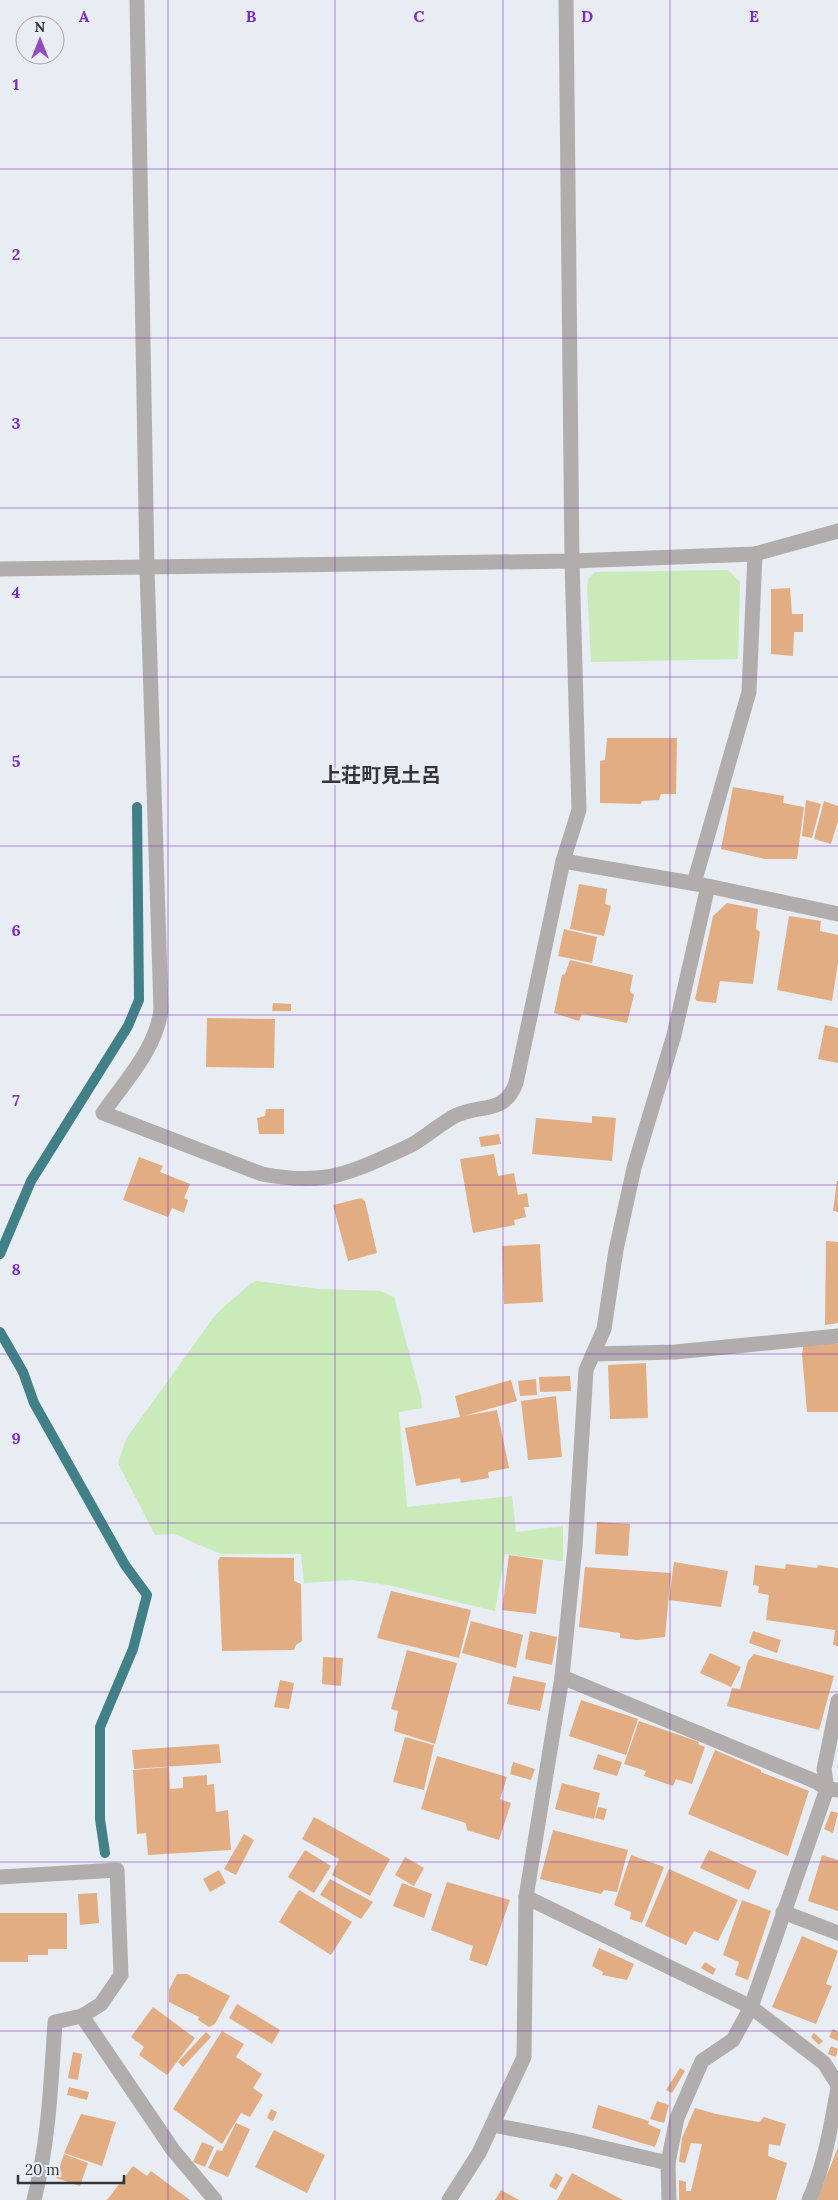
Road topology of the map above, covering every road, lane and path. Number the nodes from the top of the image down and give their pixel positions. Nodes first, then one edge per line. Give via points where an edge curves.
1 (137, 0) edge
2 (566, 0) edge
3 (838, 531) edge
4 (755, 554) junction
5 (572, 561) junction
6 (147, 568) junction
7 (0, 569) edge
8 (564, 862) junction
9 (701, 884) junction
10 (838, 914) edge
11 (838, 1336) edge
12 (593, 1354) junction
13 (562, 1677) junction
14 (838, 1701) edge
15 (832, 1789) edge
16 (0, 1877) edge
17 (526, 1897) junction
18 (783, 1912) junction
19 (838, 1933) edge
20 (751, 2007) junction
21 (82, 2016) junction
22 (838, 2086) edge
23 (492, 2125) junction
24 (668, 2163) junction
25 (34, 2200) edge
26 (215, 2200) edge
27 (449, 2200) edge
28 (668, 2200) edge
29 (808, 2200) edge

1 - 6 street
2 - 5 street
3 - 4 street
4 - 5 street
4 - 9 street via 749,692
5 - 6 street
5 - 8 street via 580,810
6 - 7 street
6 - 8 street via 161,1010 152,1042 103,1113 262,1174 290,1180 316,1180 362,1168 417,1142 455,1116 498,1105 512,1096 516,1083
8 - 9 street
9 - 10 street
9 - 12 street via 674,1035 634,1168 616,1250 604,1329
11 - 12 street via 692,1350
12 - 13 street via 586,1370 575,1546
13 - 15 street
13 - 17 street
14 - 15 street via 824,1768
15 - 18 street
16 - 21 street via 118,1870 121,1975 101,2004
17 - 20 street
17 - 23 street via 524,2057
18 - 19 street
18 - 20 street
20 - 22 street via 824,2063
20 - 24 street via 733,2040 702,2061 677,2118
21 - 25 street via 55,2022 49,2118 43,2166
21 - 26 street via 173,2150
22 - 29 street via 829,2134
23 - 24 street
23 - 27 street via 479,2153
24 - 28 street

